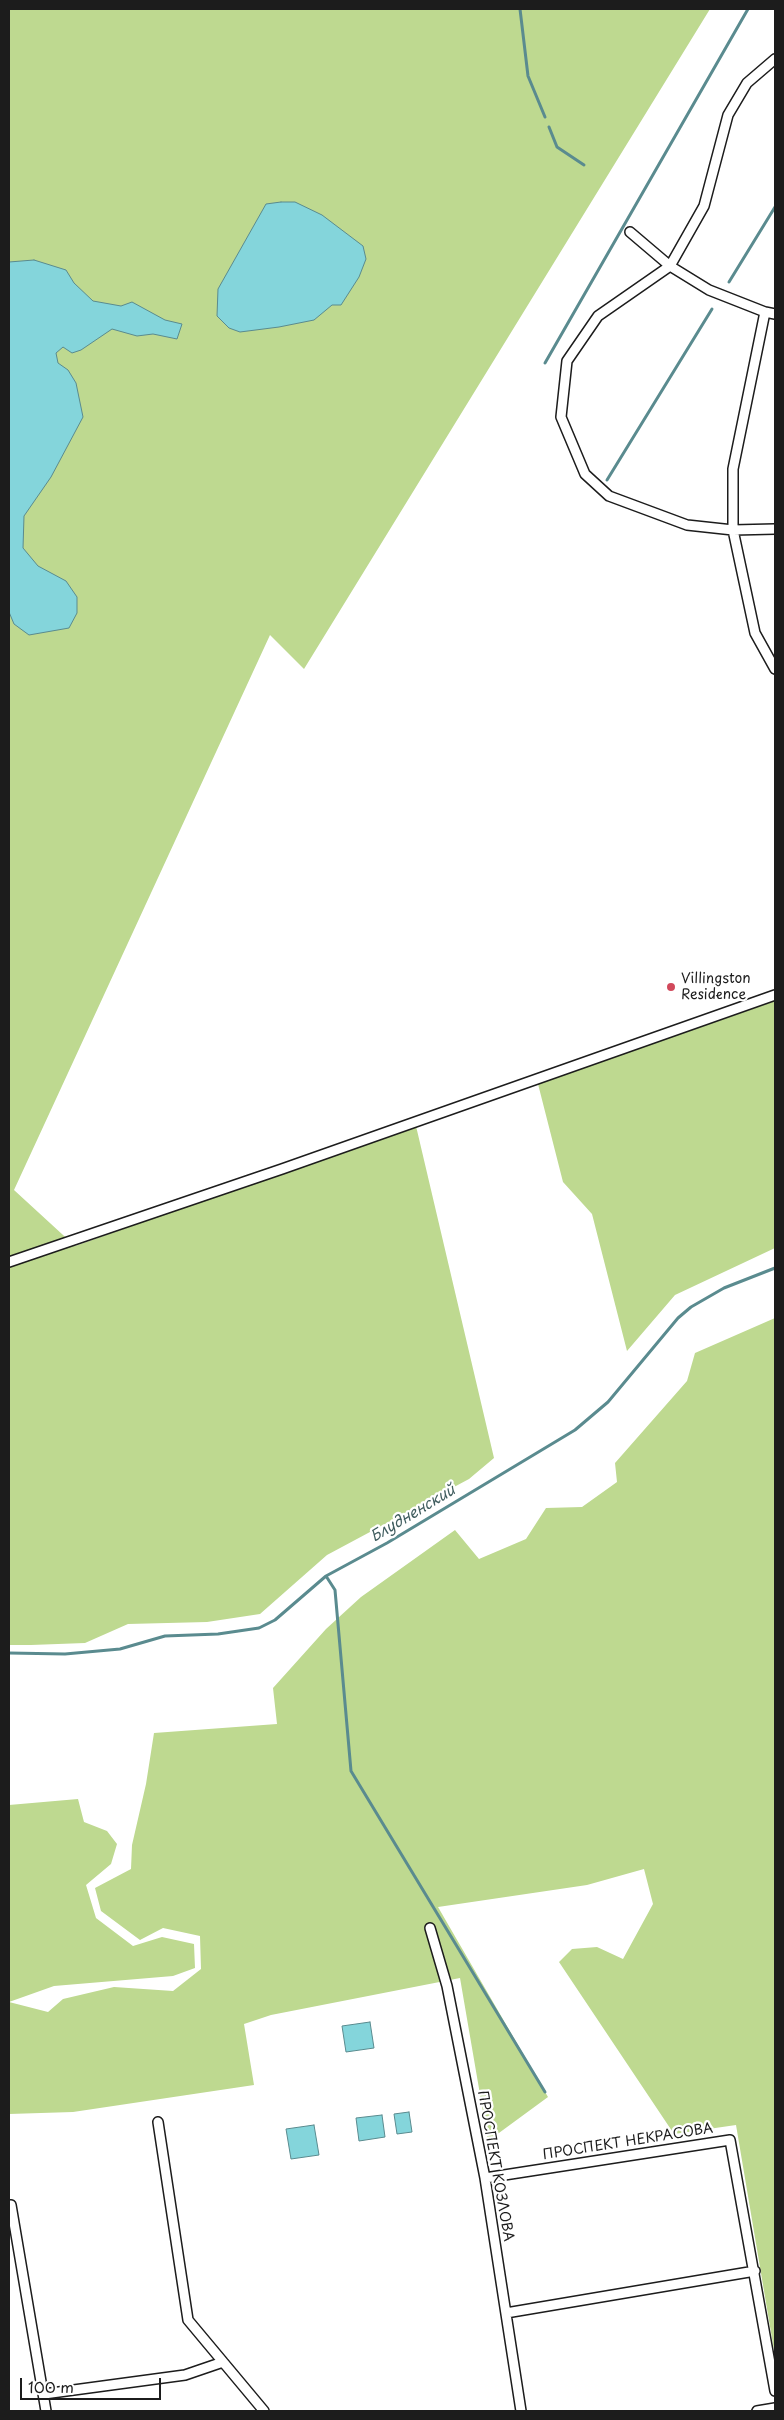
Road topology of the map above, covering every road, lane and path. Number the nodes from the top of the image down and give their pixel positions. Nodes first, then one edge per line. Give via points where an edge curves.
1 (775, 60) edge
2 (630, 232) dead end
3 (670, 266) junction
4 (765, 312) junction
5 (775, 314) edge
6 (775, 529) edge
7 (733, 530) junction
8 (775, 669) edge
9 (775, 995) edge
10 (9, 1262) edge
11 (430, 1928) dead end
12 (158, 2122) dead end
13 (485, 2178) junction
14 (11, 2205) dead end
15 (755, 2272) junction
16 (506, 2313) junction
17 (223, 2362) junction
18 (775, 2391) edge
19 (44, 2394) junction
20 (775, 2408) edge
21 (46, 2411) edge
22 (264, 2411) edge
23 (521, 2411) edge
24 (757, 2411) edge

1 - 3 street via 747,84 728,115 704,206
2 - 3 street
3 - 4 street via 709,290
3 - 7 street via 598,316 567,361 561,417 585,474 609,496 687,525
4 - 5 street
4 - 7 street via 733,469
6 - 7 street
7 - 8 street via 755,633
9 - 10 street
11 - 13 street, ПРОСПЕКТ КОЗЛОВА via 447,1986
12 - 17 street via 188,2320
13 - 15 street, ПРОСПЕКТ НЕКРАСОВА via 730,2140
13 - 16 street, ПРОСПЕКТ КОЗЛОВА
14 - 19 street
15 - 16 street
15 - 18 street, ПРОСПЕКТ НЕКРАСОВА
16 - 23 street, ПРОСПЕКТ КОЗЛОВА
17 - 19 street via 185,2375
17 - 22 street
19 - 21 street
20 - 24 street

